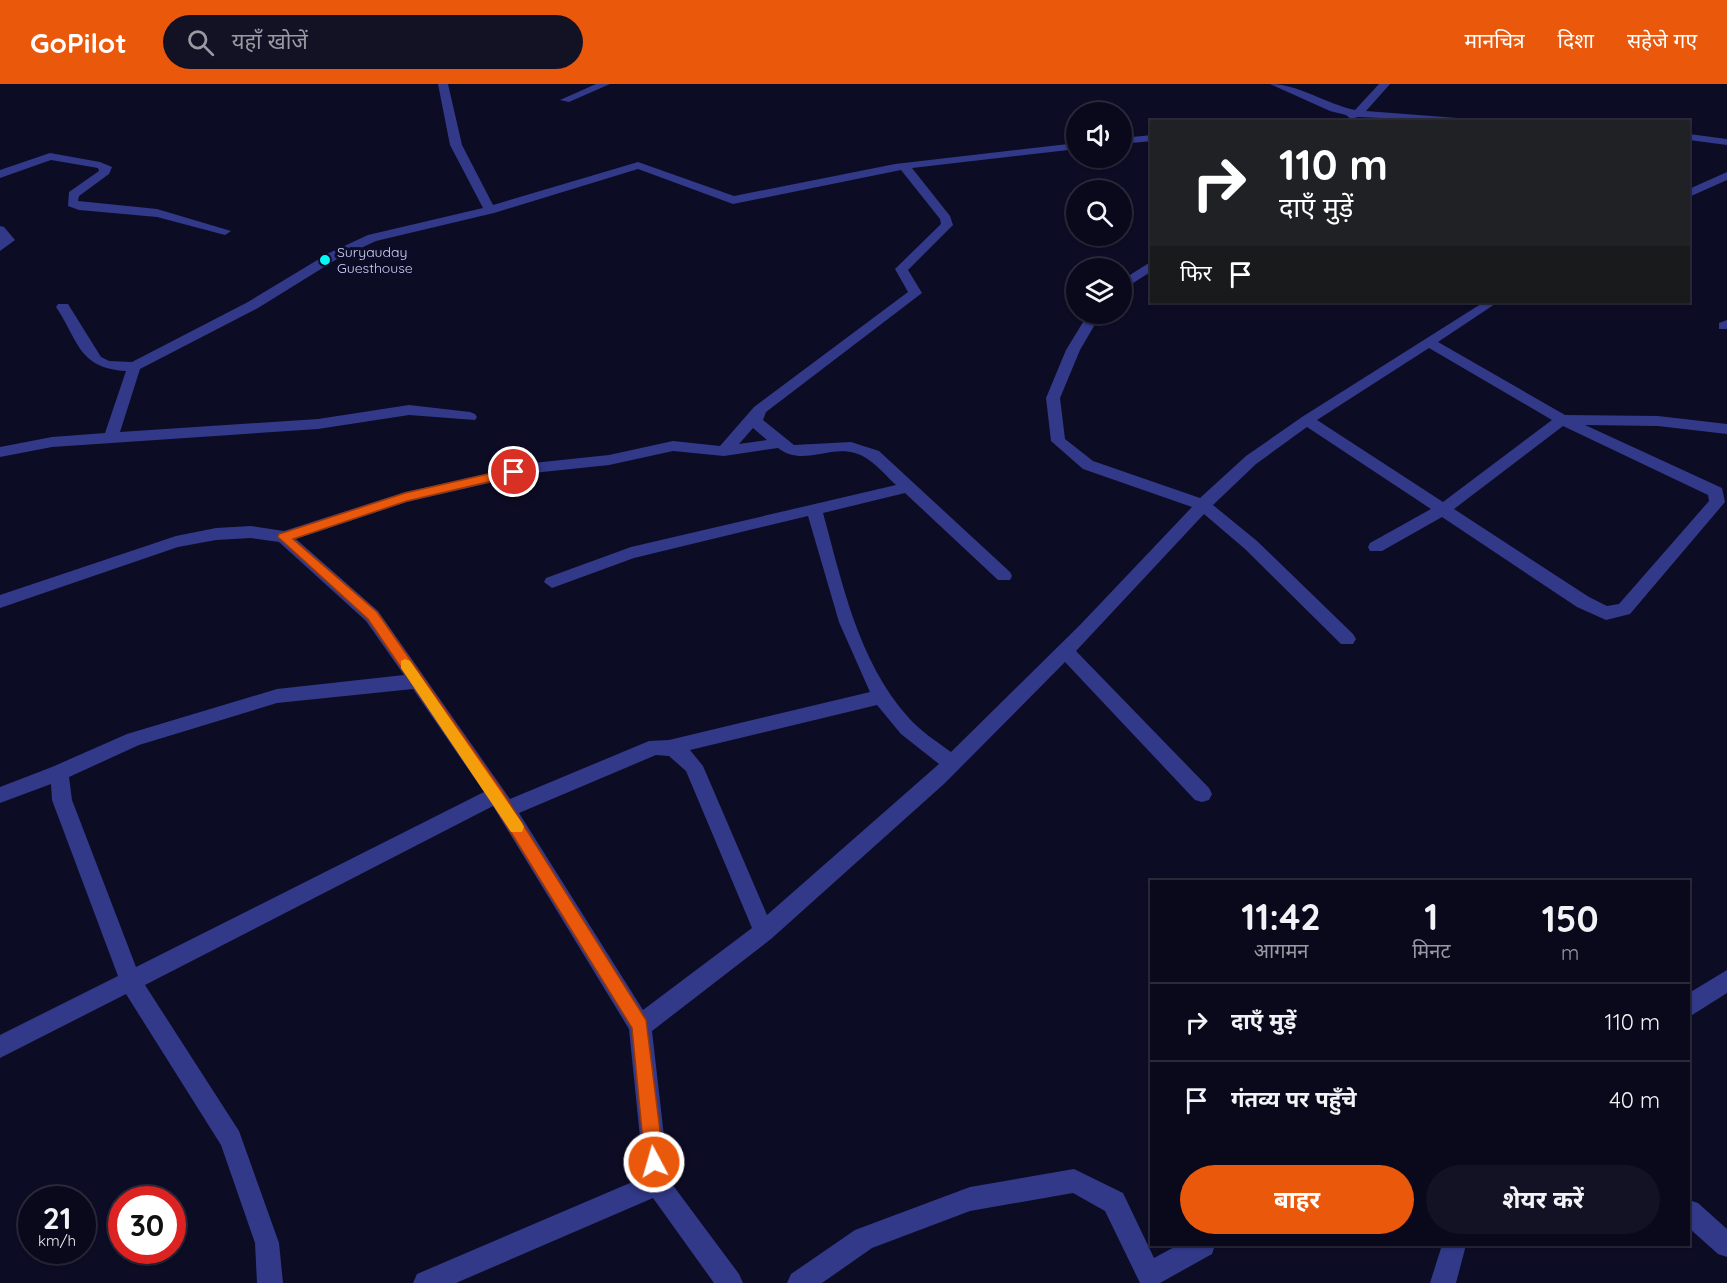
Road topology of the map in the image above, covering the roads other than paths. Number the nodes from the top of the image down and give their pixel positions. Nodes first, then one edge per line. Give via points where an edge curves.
1 (443, 84) edge
2 (605, 84) edge
3 (1275, 84) edge
4 (1385, 84) edge
5 (565, 100) dead end
6 (1358, 114) junction
7 (1338, 120) edge
8 (1442, 120) edge
9 (1690, 137) edge
10 (1150, 138) edge
11 (1132, 140) edge
12 (1727, 142) edge
13 (1066, 147) edge
14 (904, 165) junction
15 (0, 174) edge
16 (1726, 177) edge
17 (1690, 193) edge
18 (490, 210) junction
19 (0, 230) edge
20 (225, 231) dead end
21 (0, 247) edge
22 (1150, 266) edge
23 (1132, 279) edge
24 (1490, 303) edge
25 (63, 307) dead end
26 (1088, 324) edge
27 (1427, 342) junction
28 (134, 367) junction
29 (756, 415) junction
30 (470, 417) dead end
31 (1307, 420) junction
32 (1562, 420) junction
33 (1727, 429) edge
34 (111, 438) junction
35 (780, 443) junction
36 (724, 451) junction
37 (0, 452) edge
38 (908, 487) junction
39 (1203, 505) junction
40 (1445, 508) junction
41 (814, 509) junction
42 (284, 537) junction
43 (1376, 547) dead end
44 (1004, 576) dead end
45 (552, 582) dead end
46 (0, 602) edge
47 (1347, 639) dead end
48 (1066, 651) junction
49 (417, 681) junction
50 (880, 697) junction
51 (672, 747) junction
52 (952, 763) junction
53 (60, 773) junction
54 (1202, 794) dead end
55 (0, 795) edge
56 (501, 803) junction
57 (764, 932) junction
58 (1727, 980) edge
59 (131, 982) junction
60 (1690, 1005) edge
61 (640, 1026) junction
62 (0, 1047) edge
63 (657, 1184) junction
64 (1690, 1213) edge
65 (1727, 1245) edge
66 (1201, 1246) edge
67 (1454, 1246) edge
68 (270, 1283) edge
69 (426, 1283) edge
70 (730, 1283) edge
71 (800, 1283) edge
72 (1443, 1283) edge

1 - 18 street via 456,145
2 - 5 street
3 - 6 street via 1334,109
4 - 6 street
6 - 7 street
6 - 8 street
9 - 12 street
10 - 11 street
13 - 14 street
14 - 18 street via 733,201 638,165
14 - 29 street via 947,225 901,269 915,293
15 - 20 street via 50,156 100,165 106,167 105,172 73,195 72,203 157,213
16 - 17 street
18 - 28 street via 372,238
19 - 21 street via 9,240
22 - 23 street
24 - 27 street
25 - 28 street via 94,359 108,365
26 - 39 street via 1072,350 1053,398 1058,441 1088,465
27 - 31 street
27 - 32 street
28 - 34 street
29 - 35 street via 760,427
29 - 36 street
30 - 34 street via 409,410 318,424
31 - 39 street via 1251,460
31 - 40 street
32 - 33 street via 1659,421
32 - 40 street
32 - 40 street via 1716,492 1717,502 1624,609 1606,614 1596,610
34 - 37 street via 52,442
35 - 36 street
35 - 38 street via 798,451 830,446 861,448 886,464
36 - 42 street via 673,446 609,460 533,468 405,497
38 - 41 street
38 - 44 street
39 - 47 street via 1251,545
39 - 48 street
40 - 43 street
41 - 45 street via 631,553
41 - 50 street via 843,615
42 - 46 street via 251,532 176,542
42 - 49 street via 372,616
48 - 52 street
48 - 54 street
49 - 53 street via 277,696 134,739
49 - 56 street
50 - 51 street
50 - 52 street via 902,724
51 - 56 street via 657,746
51 - 57 street via 693,766
52 - 57 street
53 - 55 street
53 - 59 street via 62,800
56 - 59 street
56 - 61 street
57 - 61 street
58 - 60 street
59 - 62 street
59 - 68 street via 231,1139 267,1243
61 - 63 street
63 - 69 street
63 - 70 street
64 - 65 street
66 - 71 street via 1149,1275 1114,1202 1074,1181 970,1199 864,1239
67 - 72 street

